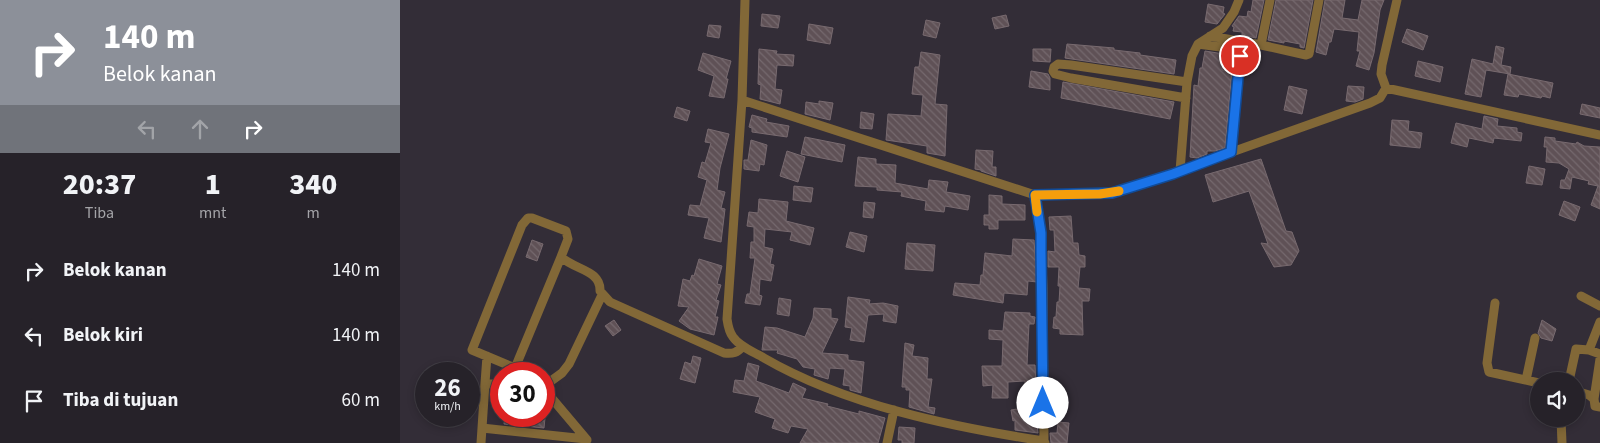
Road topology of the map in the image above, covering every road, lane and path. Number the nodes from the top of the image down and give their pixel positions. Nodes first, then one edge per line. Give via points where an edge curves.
1 (745, 0) edge
2 (1239, 0) edge
3 (1270, 0) edge
4 (1319, 0) edge
5 (1398, 0) edge
6 (1210, 36) junction
7 (1198, 44) junction
8 (1261, 45) junction
9 (1187, 82) junction
10 (1386, 88) junction
11 (1186, 98) junction
12 (742, 100) junction
13 (1600, 135) edge
14 (1231, 152) junction
15 (1180, 171) junction
16 (1035, 195) junction
17 (561, 257) junction
18 (602, 294) junction
19 (1581, 296) dead end
20 (1495, 303) dead end
21 (1600, 306) edge
22 (1600, 322) edge
23 (1535, 338) dead end
24 (743, 346) junction
25 (1589, 350) junction
26 (1600, 354) edge
27 (487, 356) junction
28 (1600, 359) edge
29 (502, 362) edge
30 (518, 362) edge
31 (1571, 372) edge
32 (555, 377) edge
33 (1526, 380) junction
34 (1530, 381) edge
35 (485, 383) junction
36 (490, 384) edge
37 (1585, 394) edge
38 (1594, 399) junction
39 (555, 401) edge
40 (1600, 407) edge
41 (894, 410) junction
42 (1561, 427) edge
43 (482, 428) junction
44 (588, 441) edge
45 (1044, 442) edge
46 (481, 443) edge
47 (887, 443) edge
48 (1562, 443) edge

1 - 12 street
2 - 6 street via 1223,28
3 - 8 street
4 - 8 street via 1308,55
5 - 10 street via 1382,65
6 - 7 street
6 - 8 street
7 - 9 street via 1189,66
7 - 14 street via 1240,52
9 - 11 street
9 - 11 street via 1071,65 1058,64 1053,71 1062,76
10 - 13 street
10 - 14 street via 1380,98 1370,103
11 - 15 street
12 - 16 street
12 - 24 street via 727,319 731,335
14 - 15 street
15 - 16 street via 1112,193
16 - 45 street via 1041,233
17 - 18 street via 596,276
17 - 27 street via 568,239 566,231 532,218 524,221 472,350
17 - 30 street
18 - 24 street via 610,302 724,353 738,352
18 - 32 street via 569,364
19 - 21 street
20 - 33 street via 1487,371
22 - 25 street
23 - 33 street
24 - 41 street via 814,384
25 - 26 street
25 - 31 street via 1576,349
27 - 29 street
27 - 35 street
28 - 38 street
33 - 34 street
35 - 36 street
35 - 43 street
37 - 38 street
38 - 40 street via 1595,406
39 - 44 street
41 - 45 street
41 - 47 street
42 - 48 street
43 - 44 street
43 - 46 street

